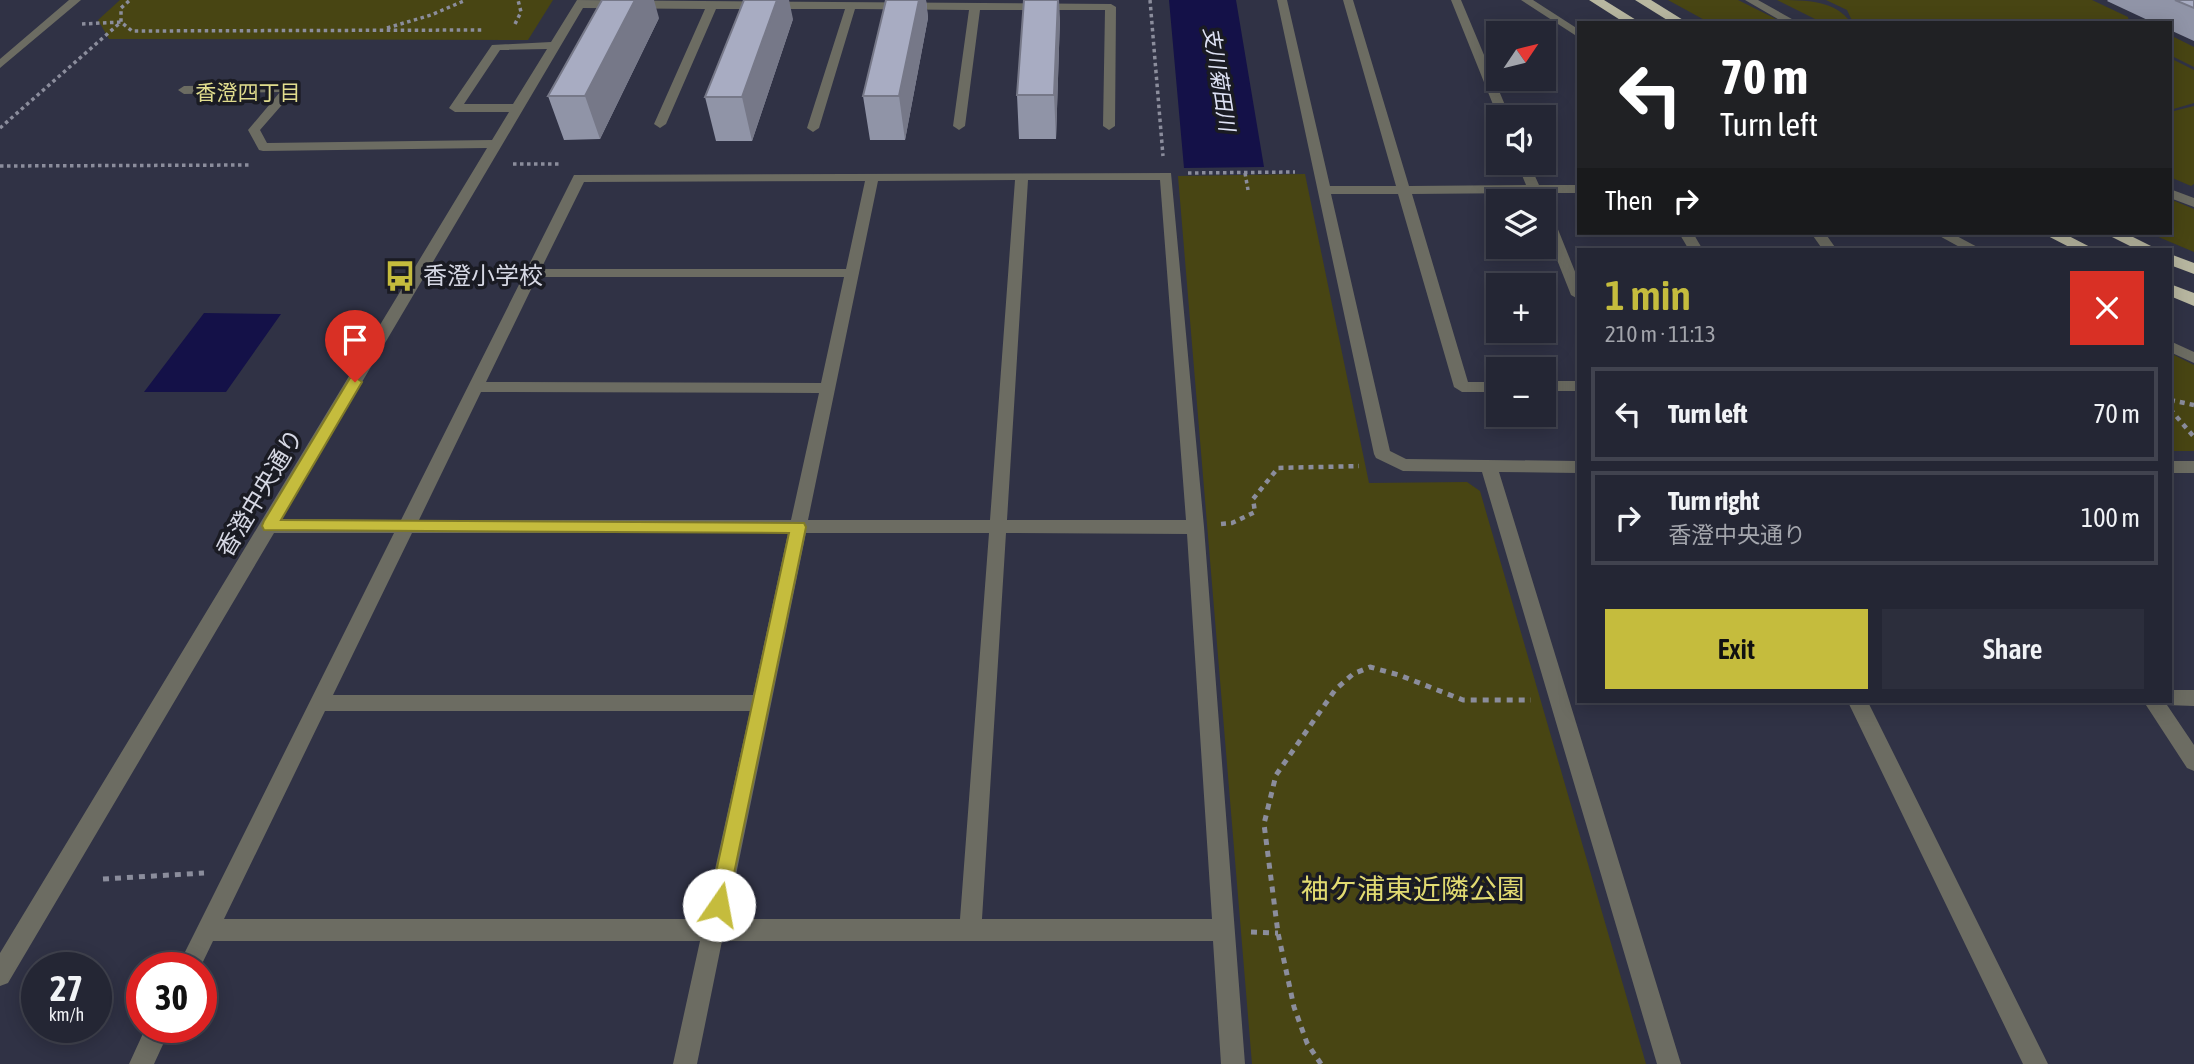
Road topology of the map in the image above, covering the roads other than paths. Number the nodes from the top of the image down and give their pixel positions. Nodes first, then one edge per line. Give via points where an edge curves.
1 (76, 0) edge
2 (1282, 0) edge
3 (1348, 0) edge
4 (1456, 0) edge
5 (1526, 0) edge
6 (1595, 0) edge
7 (1641, 0) edge
8 (1750, 0) edge
9 (580, 3) edge
10 (712, 6) junction
11 (851, 6) junction
12 (975, 7) junction
13 (1632, 21) edge
14 (1678, 21) edge
15 (1790, 21) edge
16 (1577, 33) edge
17 (555, 45) junction
18 (0, 65) edge
19 (184, 90) dead end
20 (1499, 105) edge
21 (516, 107) junction
22 (660, 124) dead end
23 (959, 126) dead end
24 (1109, 126) dead end
25 (813, 128) dead end
26 (495, 144) junction
27 (1022, 177) junction
28 (872, 178) junction
29 (1324, 190) junction
30 (1405, 190) junction
31 (1577, 190) edge
32 (1486, 193) edge
33 (1556, 193) edge
34 (2172, 193) edge
35 (2194, 203) edge
36 (1945, 235) edge
37 (2054, 235) edge
38 (2117, 235) edge
39 (1556, 241) edge
40 (1972, 248) edge
41 (2084, 248) edge
42 (2146, 248) edge
43 (2172, 260) edge
44 (2194, 269) edge
45 (532, 273) junction
46 (851, 273) junction
47 (2172, 290) edge
48 (1577, 293) edge
49 (2194, 300) edge
50 (2172, 347) edge
51 (2194, 358) edge
52 (1556, 386) edge
53 (1577, 386) edge
54 (475, 387) junction
55 (1486, 387) edge
56 (828, 388) junction
57 (1489, 467) junction
58 (1577, 467) edge
59 (2172, 467) edge
60 (2194, 467) edge
61 (270, 526) junction
62 (798, 527) junction
63 (996, 527) junction
64 (1195, 527) junction
65 (406, 528) junction
66 (2172, 698) edge
67 (2194, 698) edge
68 (1569, 700) edge
69 (319, 703) junction
70 (761, 703) junction
71 (1857, 703) edge
72 (2155, 703) edge
73 (2194, 762) edge
74 (970, 929) junction
75 (207, 930) junction
76 (714, 930) junction
77 (1223, 930) junction
78 (196, 952) edge
79 (0, 975) edge
80 (151, 1043) edge
81 (141, 1064) edge
82 (685, 1064) edge
83 (1233, 1064) edge
84 (1669, 1064) edge
85 (2036, 1064) edge

1 - 18 street
2 - 29 street
3 - 30 street
4 - 20 street
5 - 16 street
6 - 13 highway
7 - 14 highway
8 - 15 street
9 - 10 street
9 - 17 street, 香澄中央通り
10 - 11 street
10 - 22 street
11 - 12 street
11 - 25 street
12 - 23 street
12 - 24 street via 1111,7
17 - 21 street, 香澄中央通り
17 - 21 street via 496,47 456,108
19 - 26 street via 290,88 254,130 263,147
21 - 26 street, 香澄中央通り
26 - 61 street, 香澄中央通り
27 - 28 street
27 - 63 street
27 - 64 street via 1166,175
28 - 45 street via 579,178
28 - 46 street
29 - 30 street
29 - 57 street via 1382,454 1403,465
30 - 32 street
30 - 55 street via 1462,387
31 - 33 street
34 - 35 street
36 - 40 street
37 - 41 highway
38 - 42 highway
39 - 48 street
43 - 44 highway
45 - 46 street
45 - 54 street
46 - 56 street
47 - 49 highway
50 - 51 street
52 - 53 street
54 - 56 street
54 - 65 street
56 - 62 street
57 - 58 street
57 - 68 street
59 - 60 street
61 - 65 street
61 - 79 street, 香澄中央通り
62 - 63 street
62 - 65 street
62 - 70 street
63 - 64 street
63 - 74 street
64 - 77 street
65 - 69 street
66 - 67 street
68 - 84 street
69 - 70 street
69 - 75 street
70 - 76 street
71 - 85 street
72 - 73 street
74 - 76 street
74 - 77 street
75 - 76 street
75 - 78 street
76 - 82 street
77 - 83 street
80 - 81 street

